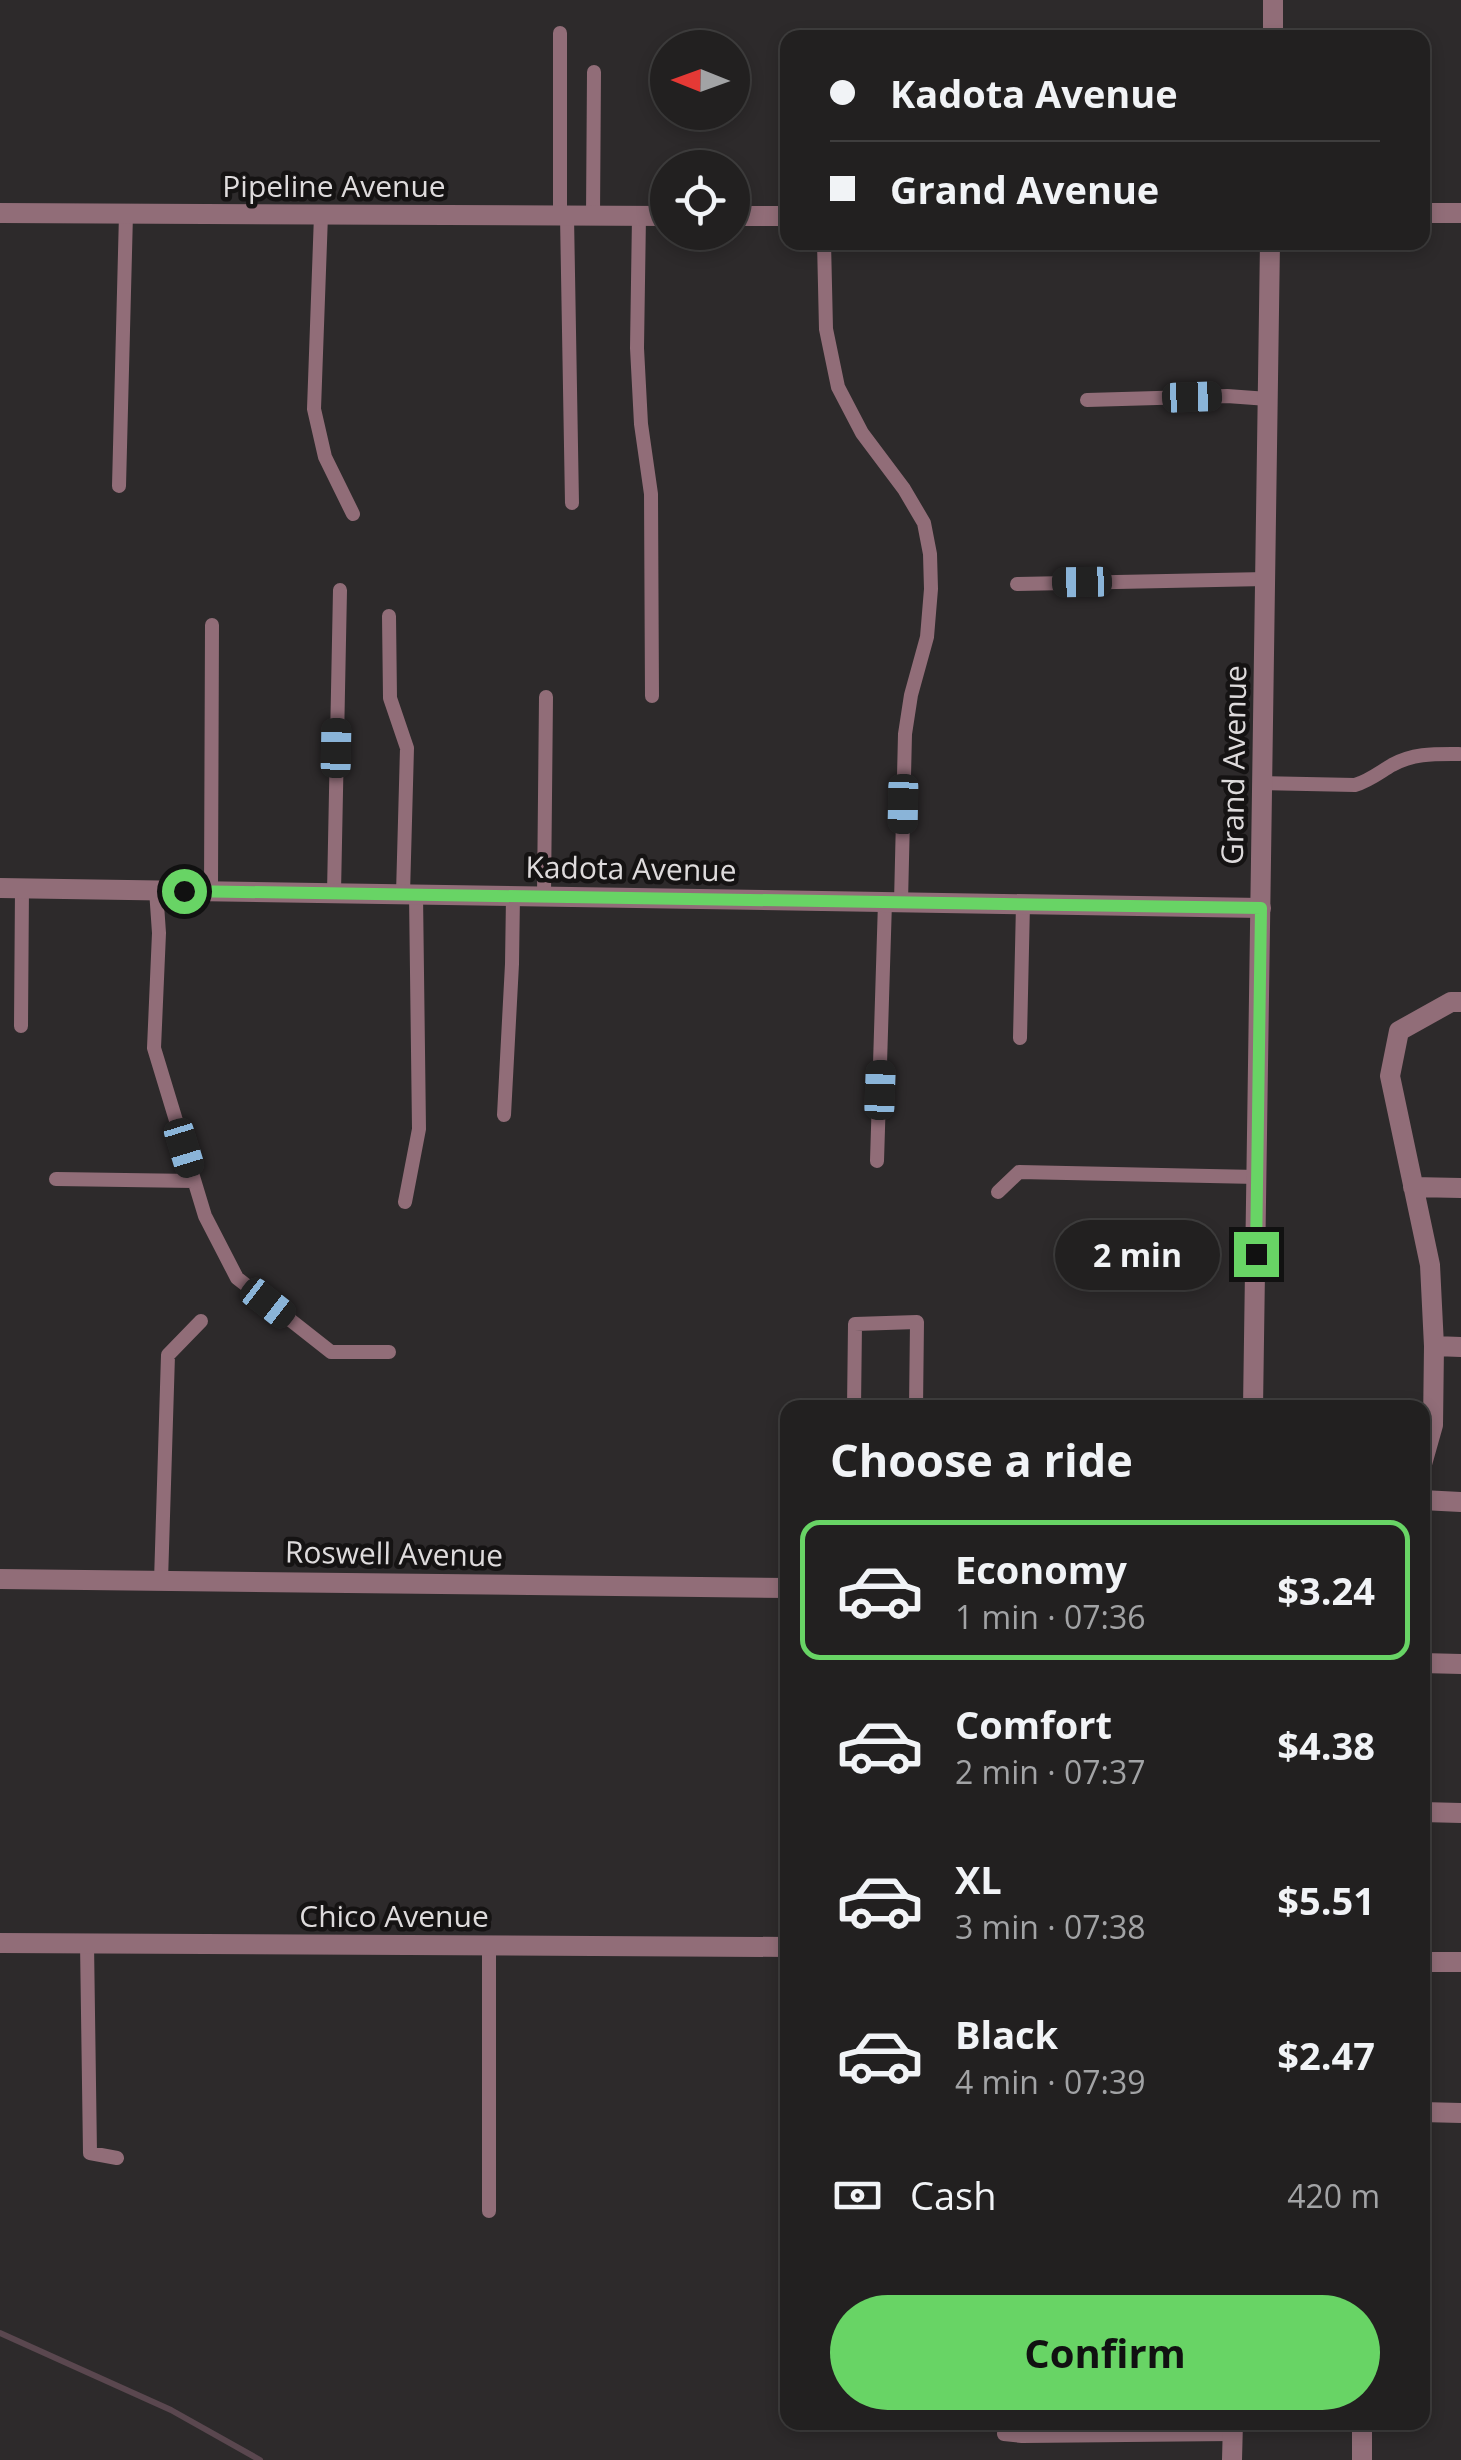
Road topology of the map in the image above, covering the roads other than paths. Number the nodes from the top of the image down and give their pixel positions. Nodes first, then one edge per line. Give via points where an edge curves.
1 (1273, 0) edge
2 (1273, 30) edge
3 (560, 33) dead end
4 (594, 72) dead end
5 (0, 213) edge
6 (1430, 213) edge
7 (1461, 213) edge
8 (126, 214) junction
9 (320, 215) junction
10 (564, 216) junction
11 (593, 216) junction
12 (639, 216) junction
13 (650, 216) edge
14 (750, 216) edge
15 (780, 216) edge
16 (824, 250) edge
17 (1270, 250) edge
18 (1268, 398) junction
19 (1087, 400) dead end
20 (119, 486) dead end
21 (572, 502) dead end
22 (353, 514) dead end
23 (1266, 579) junction
24 (1016, 584) dead end
25 (340, 590) dead end
26 (388, 616) dead end
27 (212, 625) dead end
28 (652, 696) dead end
29 (546, 697) dead end
30 (1460, 754) edge
31 (1263, 782) junction
32 (0, 888) edge
33 (22, 888) junction
34 (156, 890) junction
35 (211, 891) junction
36 (334, 893) junction
37 (410, 894) junction
38 (512, 896) junction
39 (544, 896) junction
40 (893, 902) junction
41 (1024, 904) junction
42 (1261, 908) junction
43 (1461, 1002) edge
44 (21, 1026) dead end
45 (1020, 1038) dead end
46 (504, 1115) dead end
47 (878, 1161) dead end
48 (1257, 1176) junction
49 (56, 1179) dead end
50 (194, 1181) junction
51 (1413, 1187) junction
52 (1461, 1188) edge
53 (998, 1192) dead end
54 (405, 1202) dead end
55 (202, 1321) dead end
56 (1434, 1346) junction
57 (1461, 1347) edge
58 (389, 1352) dead end
59 (854, 1400) edge
60 (916, 1400) edge
61 (1253, 1400) edge
62 (1430, 1436) edge
63 (1430, 1500) edge
64 (1461, 1502) edge
65 (0, 1579) edge
66 (162, 1581) junction
67 (780, 1588) edge
68 (1430, 1663) edge
69 (1461, 1664) edge
70 (1430, 1812) edge
71 (1461, 1812) edge
72 (0, 1943) edge
73 (87, 1943) junction
74 (488, 1945) junction
75 (780, 1947) edge
76 (1430, 1962) edge
77 (1461, 1962) edge
78 (1430, 2112) edge
79 (1461, 2113) edge
80 (116, 2158) dead end
81 (489, 2210) dead end
82 (1005, 2430) edge
83 (1180, 2430) edge
84 (1232, 2430) edge
85 (1362, 2430) edge
86 (1232, 2460) edge
87 (1362, 2460) edge

1 - 2 street
3 - 10 lane
4 - 11 lane
5 - 8 street, Pipeline Avenue
6 - 7 street
8 - 9 street, Pipeline Avenue
8 - 20 lane
9 - 10 street, Pipeline Avenue
9 - 22 lane via 314,409 325,457
10 - 11 street, Pipeline Avenue
10 - 21 lane
11 - 12 street, Pipeline Avenue
12 - 13 street, Pipeline Avenue
12 - 28 lane via 637,348 651,494
14 - 15 street
16 - 40 lane via 826,329 838,386 924,523 930,554 927,637 905,734
17 - 18 street, Grand Avenue
18 - 19 lane
18 - 23 street, Grand Avenue
23 - 24 lane
23 - 31 street, Grand Avenue
25 - 36 lane
26 - 37 lane via 390,698 407,748
27 - 35 lane
29 - 39 lane
30 - 31 lane via 1416,755 1354,785
31 - 42 street, Grand Avenue
32 - 33 street, Kadota Avenue
33 - 34 street, Kadota Avenue
33 - 44 lane
34 - 35 street, Kadota Avenue
34 - 50 lane via 154,1048
35 - 36 street, Kadota Avenue
36 - 37 street, Kadota Avenue
37 - 38 street, Kadota Avenue
37 - 54 lane via 418,1129
38 - 39 street, Kadota Avenue
38 - 46 lane
39 - 40 street, Kadota Avenue
40 - 41 street, Kadota Avenue
40 - 47 lane
41 - 42 street, Kadota Avenue
41 - 45 lane
42 - 48 street, Grand Avenue
43 - 51 street via 1399,1031 1390,1076
48 - 53 lane via 1019,1172
48 - 61 street, Grand Avenue
49 - 50 lane
50 - 58 lane via 237,1278 331,1352
51 - 52 street
51 - 56 street via 1430,1265
55 - 66 lane via 168,1355
56 - 57 street
56 - 62 street
59 - 60 lane via 854,1324 917,1322
63 - 64 street
65 - 66 street, Roswell Avenue
66 - 67 street, Roswell Avenue
68 - 69 street
70 - 71 street
72 - 73 street, Chico Avenue
73 - 74 street, Chico Avenue
73 - 80 lane via 90,2153
74 - 75 street, Chico Avenue
74 - 81 lane
76 - 77 street
78 - 79 street
82 - 83 lane via 1022,2436
84 - 86 street
85 - 87 street

